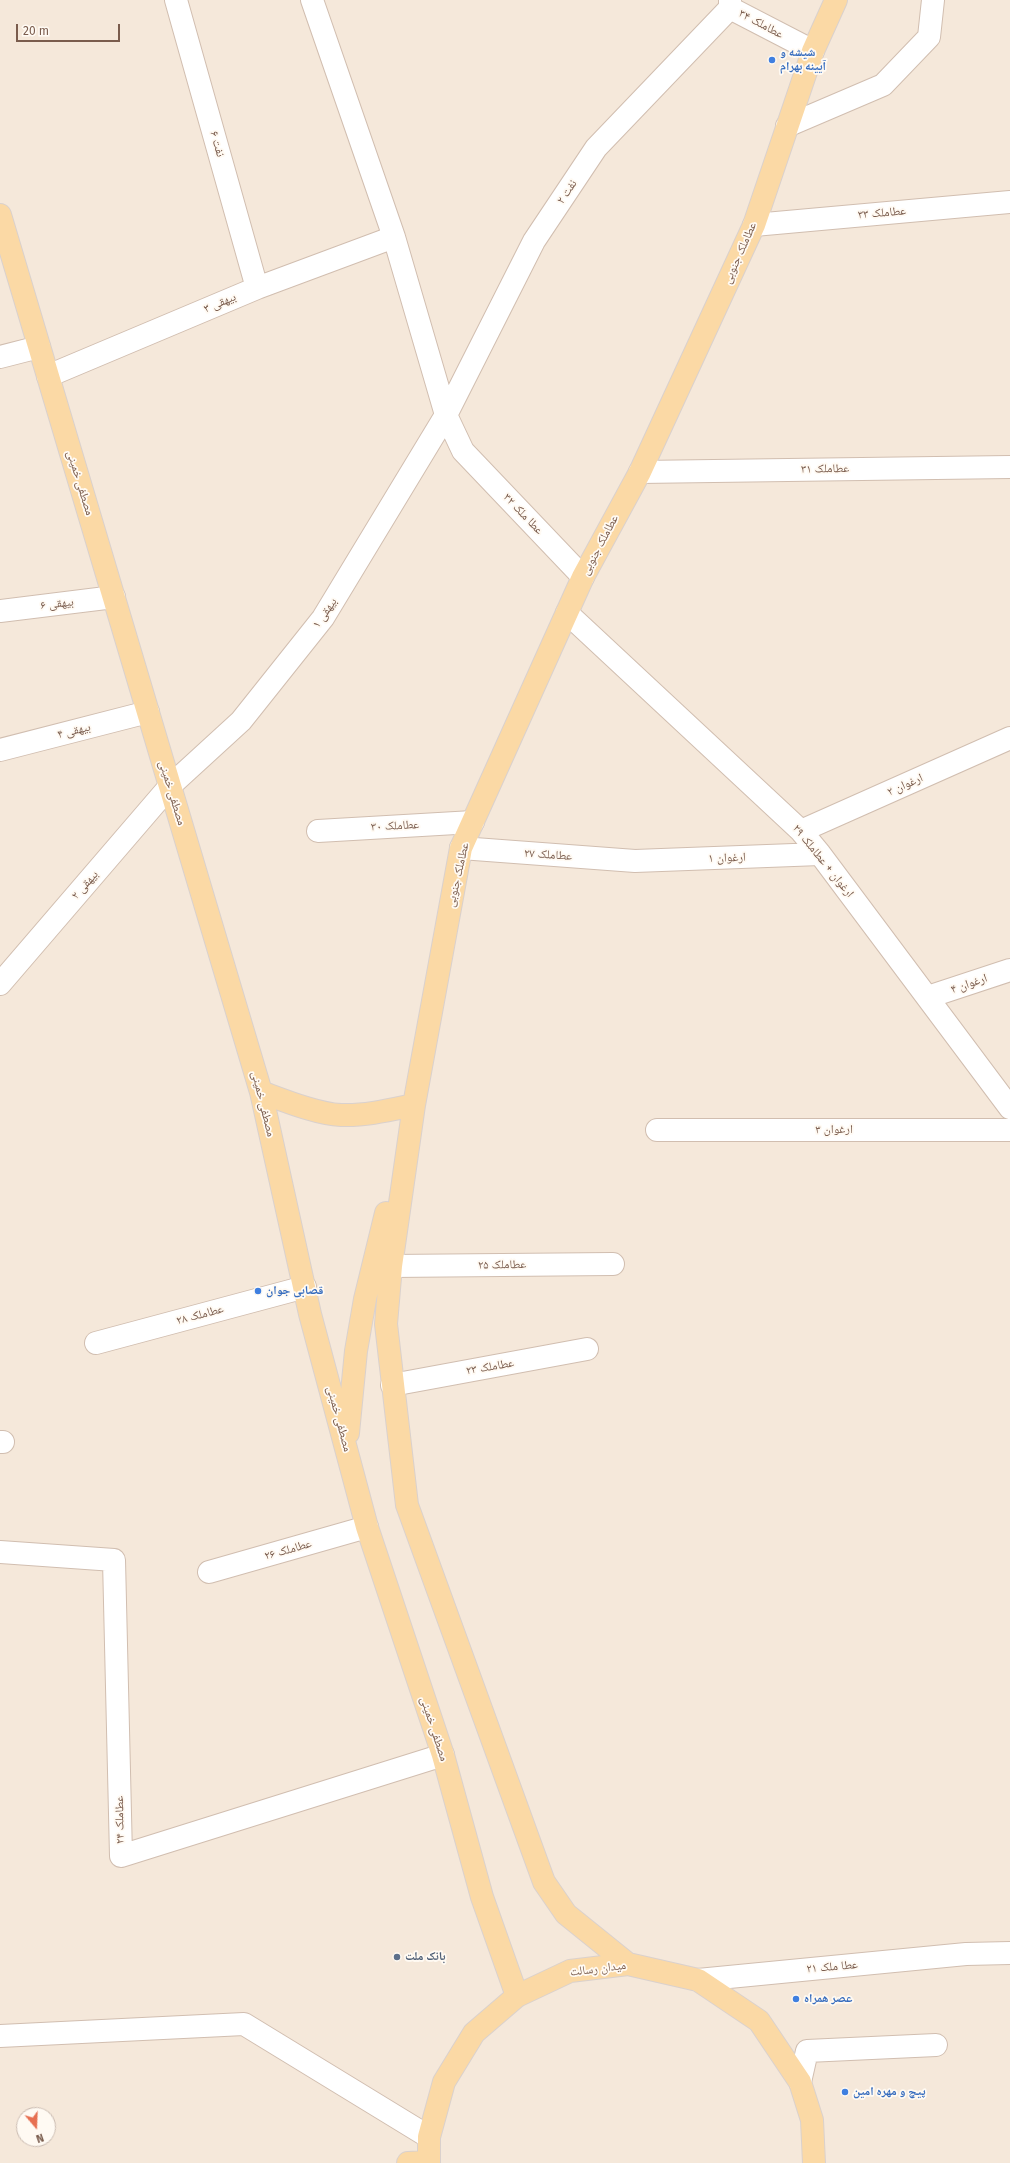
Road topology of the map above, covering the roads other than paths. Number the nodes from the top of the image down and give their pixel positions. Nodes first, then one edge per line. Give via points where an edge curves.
1 (176, 0) edge
2 (312, 0) edge
3 (836, 0) edge
4 (933, 0) edge
5 (730, 4) edge
6 (813, 51) junction
7 (787, 126) junction
8 (1010, 202) edge
9 (0, 215) edge
10 (754, 225) junction
11 (394, 237) junction
12 (257, 288) junction
13 (39, 347) junction
14 (0, 357) edge
15 (48, 376) junction
16 (446, 415) junction
17 (1010, 467) edge
18 (640, 472) junction
19 (583, 577) junction
20 (114, 597) junction
21 (0, 611) edge
22 (566, 613) junction
23 (148, 712) junction
24 (1010, 738) edge
25 (0, 750) edge
26 (170, 786) junction
27 (473, 822) junction
28 (318, 830) dead end
29 (801, 831) junction
30 (461, 848) junction
31 (820, 854) junction
32 (635, 861) joint
33 (1010, 970) edge
34 (0, 984) edge
35 (928, 997) junction
36 (261, 1092) junction
37 (414, 1106) junction
38 (1010, 1108) edge
39 (657, 1130) dead end
40 (1010, 1130) edge
41 (613, 1264) dead end
42 (391, 1266) junction
43 (304, 1287) junction
44 (96, 1343) dead end
45 (587, 1349) dead end
46 (392, 1385) junction
47 (346, 1447) junction
48 (367, 1527) junction
49 (0, 1552) edge
50 (209, 1572) dead end
51 (443, 1755) junction
52 (1010, 1953) edge
53 (628, 1964) junction
54 (698, 1980) junction
55 (517, 1996) junction
56 (0, 2036) edge
57 (936, 2046) dead end
58 (800, 2082) junction
59 (429, 2137) junction
60 (422, 2163) edge
61 (814, 2163) edge

1 - 12 street, نفت ۶
2 - 11 street, عطا ملک ۳۲
3 - 6 main road, عطاملک جنوبی
4 - 7 street via 929,37 883,85
5 - 6 street, عطاملک ۳۴
5 - 16 street, نفت ۲ via 596,148 534,241
6 - 7 main road, عطاملک جنوبی
7 - 10 main road, عطاملک جنوبی
8 - 10 street, عطاملک ۳۳
9 - 13 main road, مصطفی خمینی
10 - 18 main road, عطاملک جنوبی
11 - 12 street, بیهقی ۳
11 - 16 street, عطا ملک ۳۲
12 - 15 street, بیهقی ۳
13 - 14 street
13 - 15 main road, مصطفی خمینی
15 - 20 main road, مصطفی خمینی
16 - 19 street, عطا ملک ۳۲ via 463,451
16 - 26 street, بیهقی ۱ via 323,618 241,721
17 - 18 street, عطاملک ۳۱
18 - 19 main road, عطاملک جنوبی
19 - 22 main road, عطاملک جنوبی
20 - 21 street, بیهقی ۶
20 - 23 main road, مصطفی خمینی
22 - 27 main road, عطاملک جنوبی
22 - 29 street, ارغوان + عطاملک ۲۹
23 - 25 street, بیهقی ۴
23 - 26 main road, مصطفی خمینی
24 - 29 street, ارغوان ۲
26 - 34 street, بیهقی ۲
26 - 36 main road, مصطفی خمینی
27 - 28 street, عطاملک ۳۰
27 - 30 main road, عطاملک جنوبی
29 - 31 street, ارغوان + عطاملک ۲۹
30 - 32 street, عطاملک ۲۷
30 - 37 main road, عطاملک جنوبی
31 - 32 street, ارغوان ۱
31 - 35 street, ارغوان + عطاملک ۲۹
33 - 35 street, ارغوان ۴
35 - 38 street, ارغوان + عطاملک ۲۹
36 - 37 main road via 340,1115
36 - 43 main road, مصطفی خمینی
37 - 42 main road
37 - 47 main road via 364,1299
39 - 40 street, ارغوان ۳
41 - 42 street, عطاملک ۲۵
42 - 46 main road via 386,1324
43 - 44 street, عطاملک ۲۸
43 - 47 main road, مصطفی خمینی
45 - 46 street, عطاملک ۲۳
46 - 53 main road via 407,1505 544,1882 566,1914
47 - 48 main road, مصطفی خمینی
48 - 50 street, عطاملک ۲۶
48 - 51 main road, مصطفی خمینی
49 - 51 street, عطاملک ۲۴ via 114,1560 121,1856
51 - 55 main road, مصطفی خمینی via 482,1897
52 - 54 street, عطا ملک ۲۱ via 966,1954
53 - 54 main road, میدان رسالت
53 - 55 main road, میدان رسالت via 570,1971
54 - 58 main road, میدان رسالت via 759,2021
55 - 59 main road, میدان رسالت via 470,2039 444,2082
56 - 59 street via 244,2024
57 - 58 street via 807,2051
58 - 61 main road, میدان رسالت via 812,2120
59 - 60 main road, میدان رسالت

